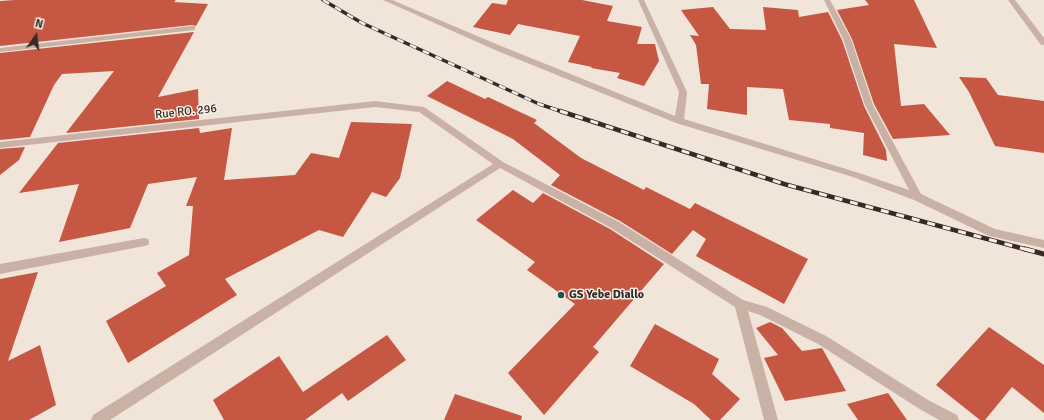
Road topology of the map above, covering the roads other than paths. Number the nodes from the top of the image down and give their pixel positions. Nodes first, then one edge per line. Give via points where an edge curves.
1 (386, 0) edge
2 (641, 0) edge
3 (827, 0) edge
4 (1011, 0) edge
5 (192, 28) dead end
6 (1044, 43) edge
7 (0, 50) edge
8 (679, 121) junction
9 (0, 145) edge
10 (500, 164) junction
11 (917, 197) junction
12 (144, 242) dead end
13 (1044, 244) edge
14 (0, 269) edge
15 (740, 304) junction
16 (98, 420) edge
17 (771, 420) edge
18 (952, 420) edge

1 - 8 street
2 - 8 street via 683,92
3 - 11 street via 847,39 869,105
4 - 6 street
5 - 7 street
8 - 11 street via 856,175
9 - 10 street, Rue RO. 296 via 375,104 421,109
10 - 15 street, Rue RO. 296 via 615,225
10 - 16 street
11 - 13 street via 993,233
12 - 14 street
15 - 17 street
15 - 18 street, Rue RO. 296 via 763,311 822,340

